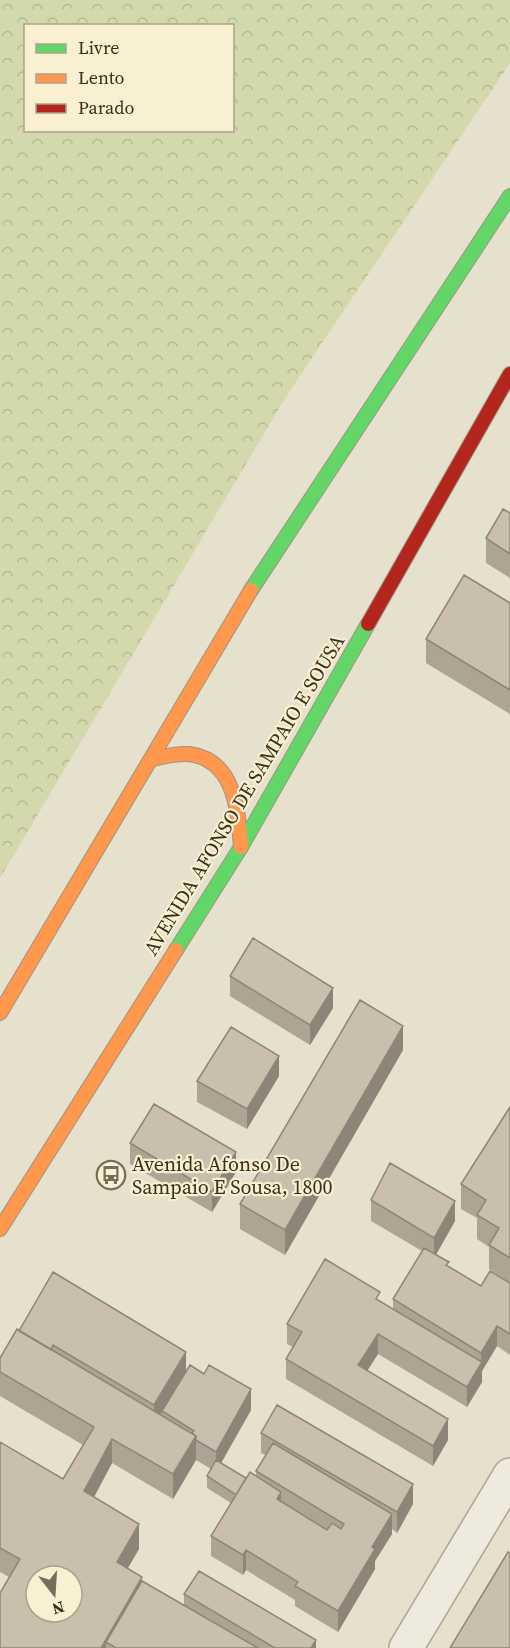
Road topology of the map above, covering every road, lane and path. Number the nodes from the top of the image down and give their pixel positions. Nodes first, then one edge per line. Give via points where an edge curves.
1 (510, 196) edge
2 (510, 374) edge
3 (151, 759) junction
4 (241, 847) junction
5 (0, 1013) edge
6 (0, 1229) edge
7 (510, 1474) edge
8 (406, 1648) edge

1 - 3 main road via 268,562
2 - 4 main road, AVENIDA AFONSO DE SAMPAIO E SOUSA
3 - 4 main road via 189,754 213,762 233,789
3 - 5 main road
4 - 6 main road, AVENIDA AFONSO DE SAMPAIO E SOUSA
7 - 8 street

